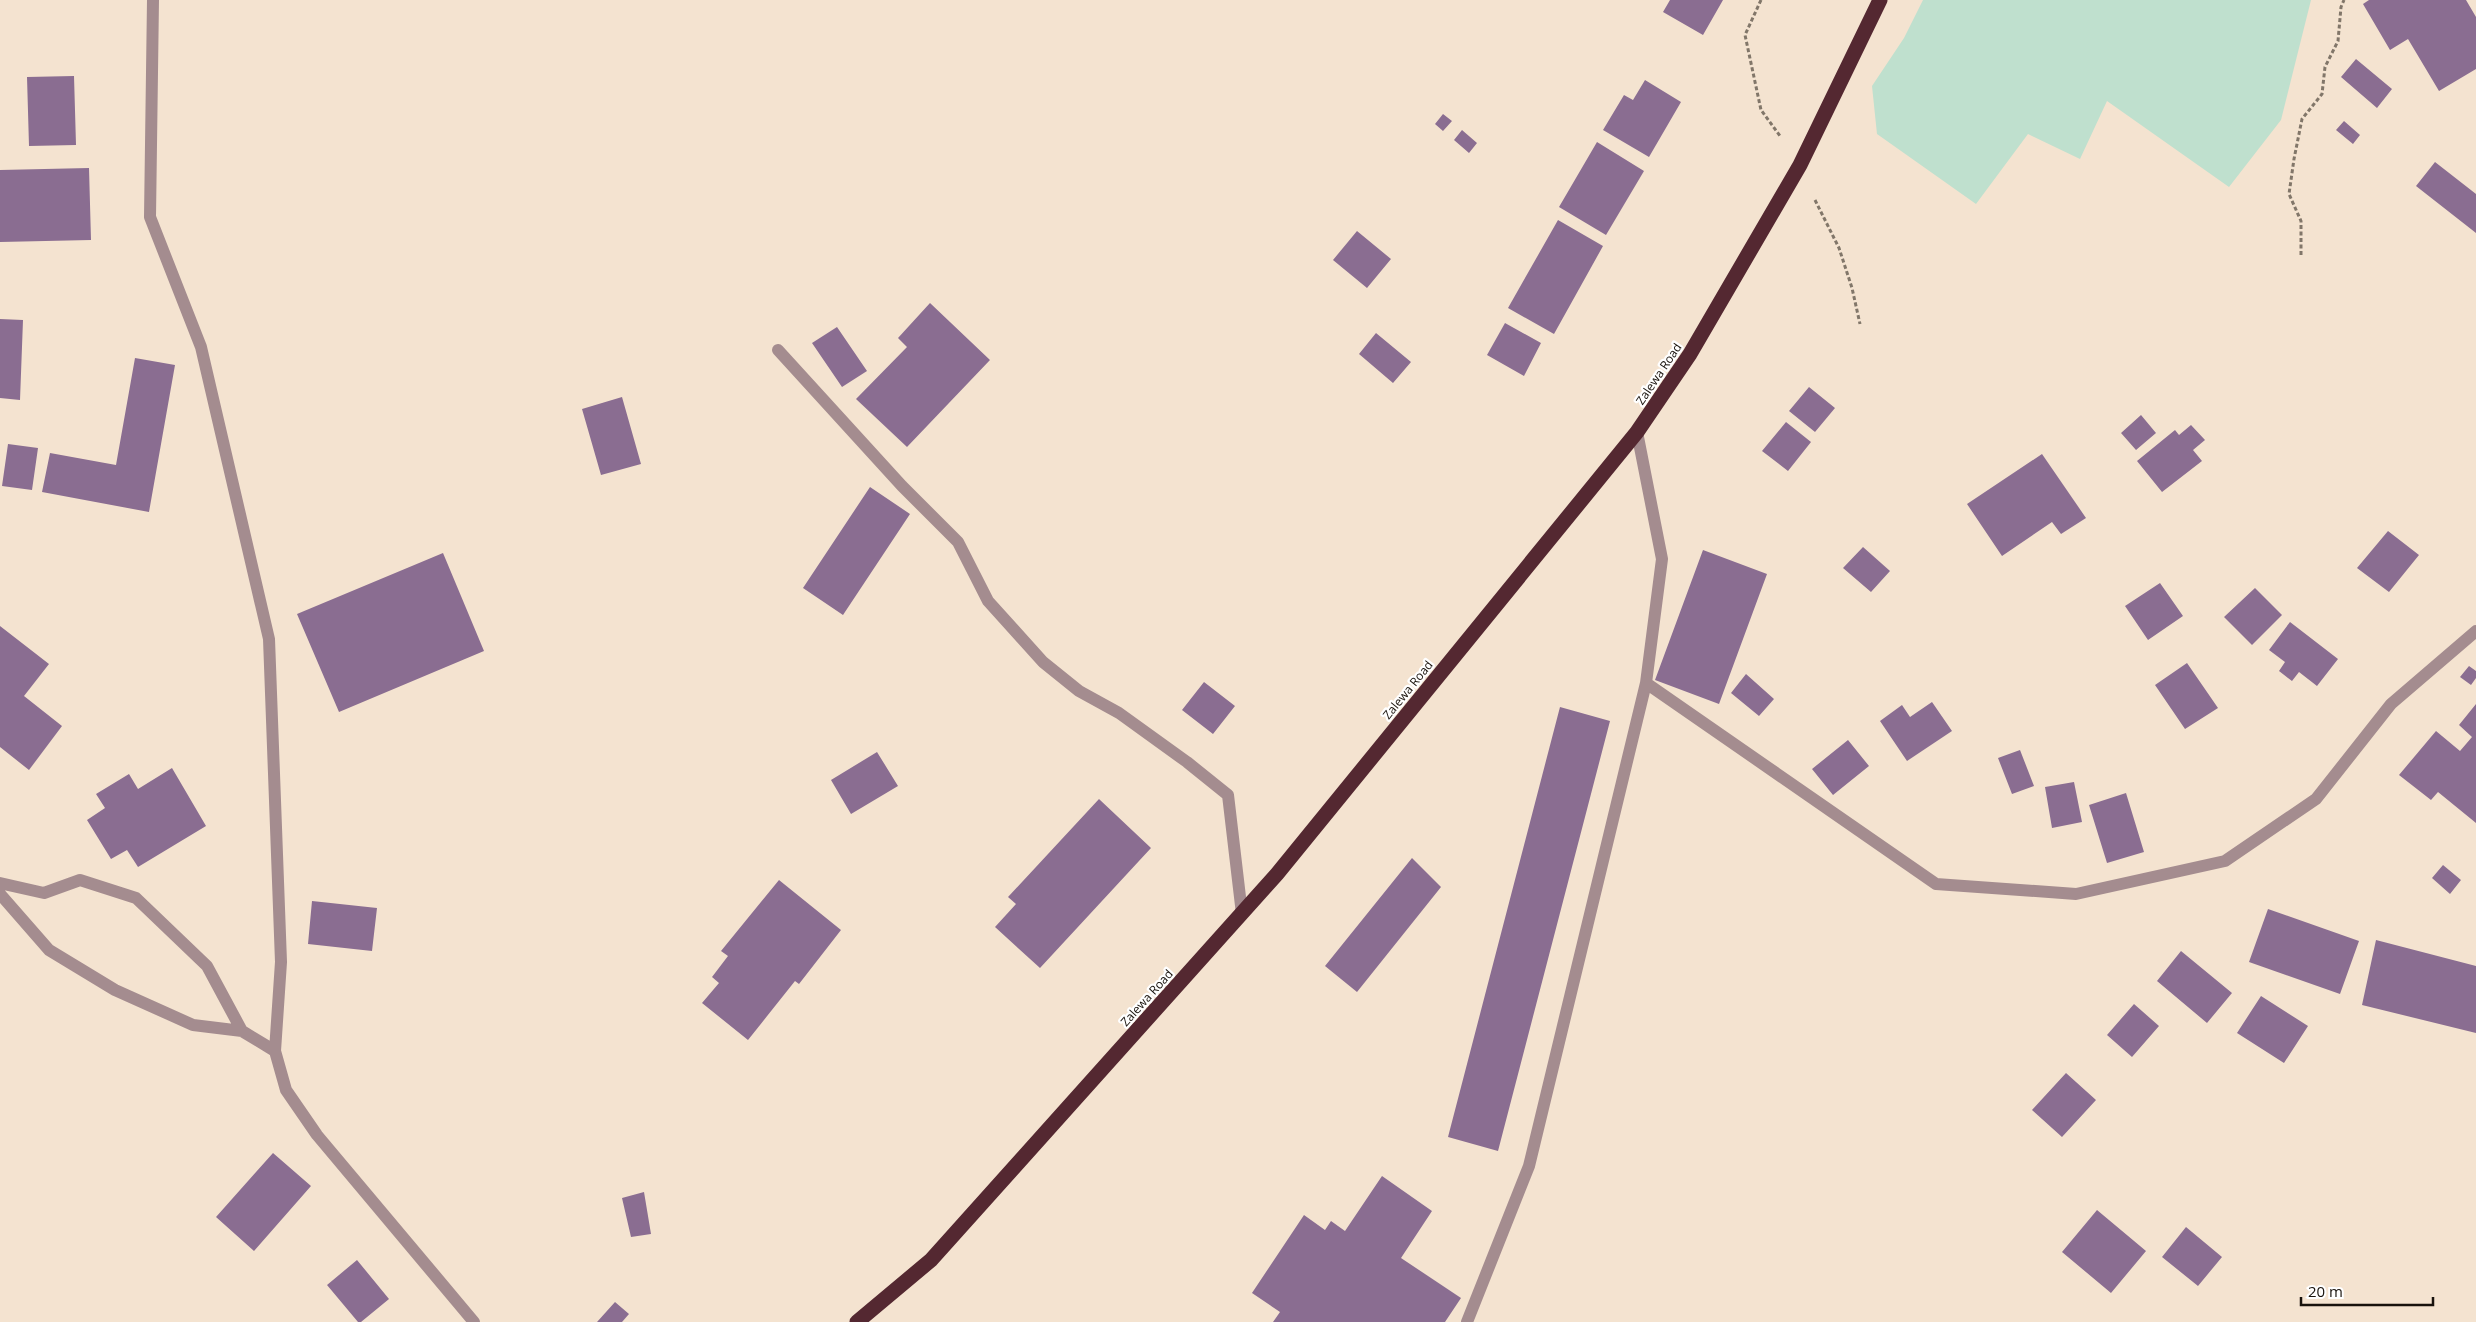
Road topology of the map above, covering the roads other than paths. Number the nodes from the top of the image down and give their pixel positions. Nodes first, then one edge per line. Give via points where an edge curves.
1 (153, 0) edge
2 (1880, 0) edge
3 (778, 350) dead end
4 (1637, 432) junction
5 (2476, 631) edge
6 (1646, 683) junction
7 (0, 883) edge
8 (1, 896) edge
9 (1242, 914) junction
10 (242, 1031) junction
11 (275, 1050) junction
12 (474, 1322) edge
13 (857, 1322) edge
14 (1467, 1322) edge

1 - 11 street via 150,217 201,347 269,640 281,962
2 - 4 highway, Zalewa Road via 1800,165 1690,354
3 - 9 street via 902,486 958,542 988,601 1043,662 1079,692 1119,713 1228,795
4 - 6 street via 1662,559
4 - 9 highway, Zalewa Road
5 - 6 street via 2391,704 2316,799 2225,861 2076,894 1936,884
6 - 14 street via 1529,1166
7 - 10 street via 44,893 80,880 136,898 207,966
8 - 10 street via 49,950 115,990 193,1025
9 - 13 highway, Zalewa Road via 931,1260
10 - 11 street
11 - 12 street via 286,1090 317,1136

